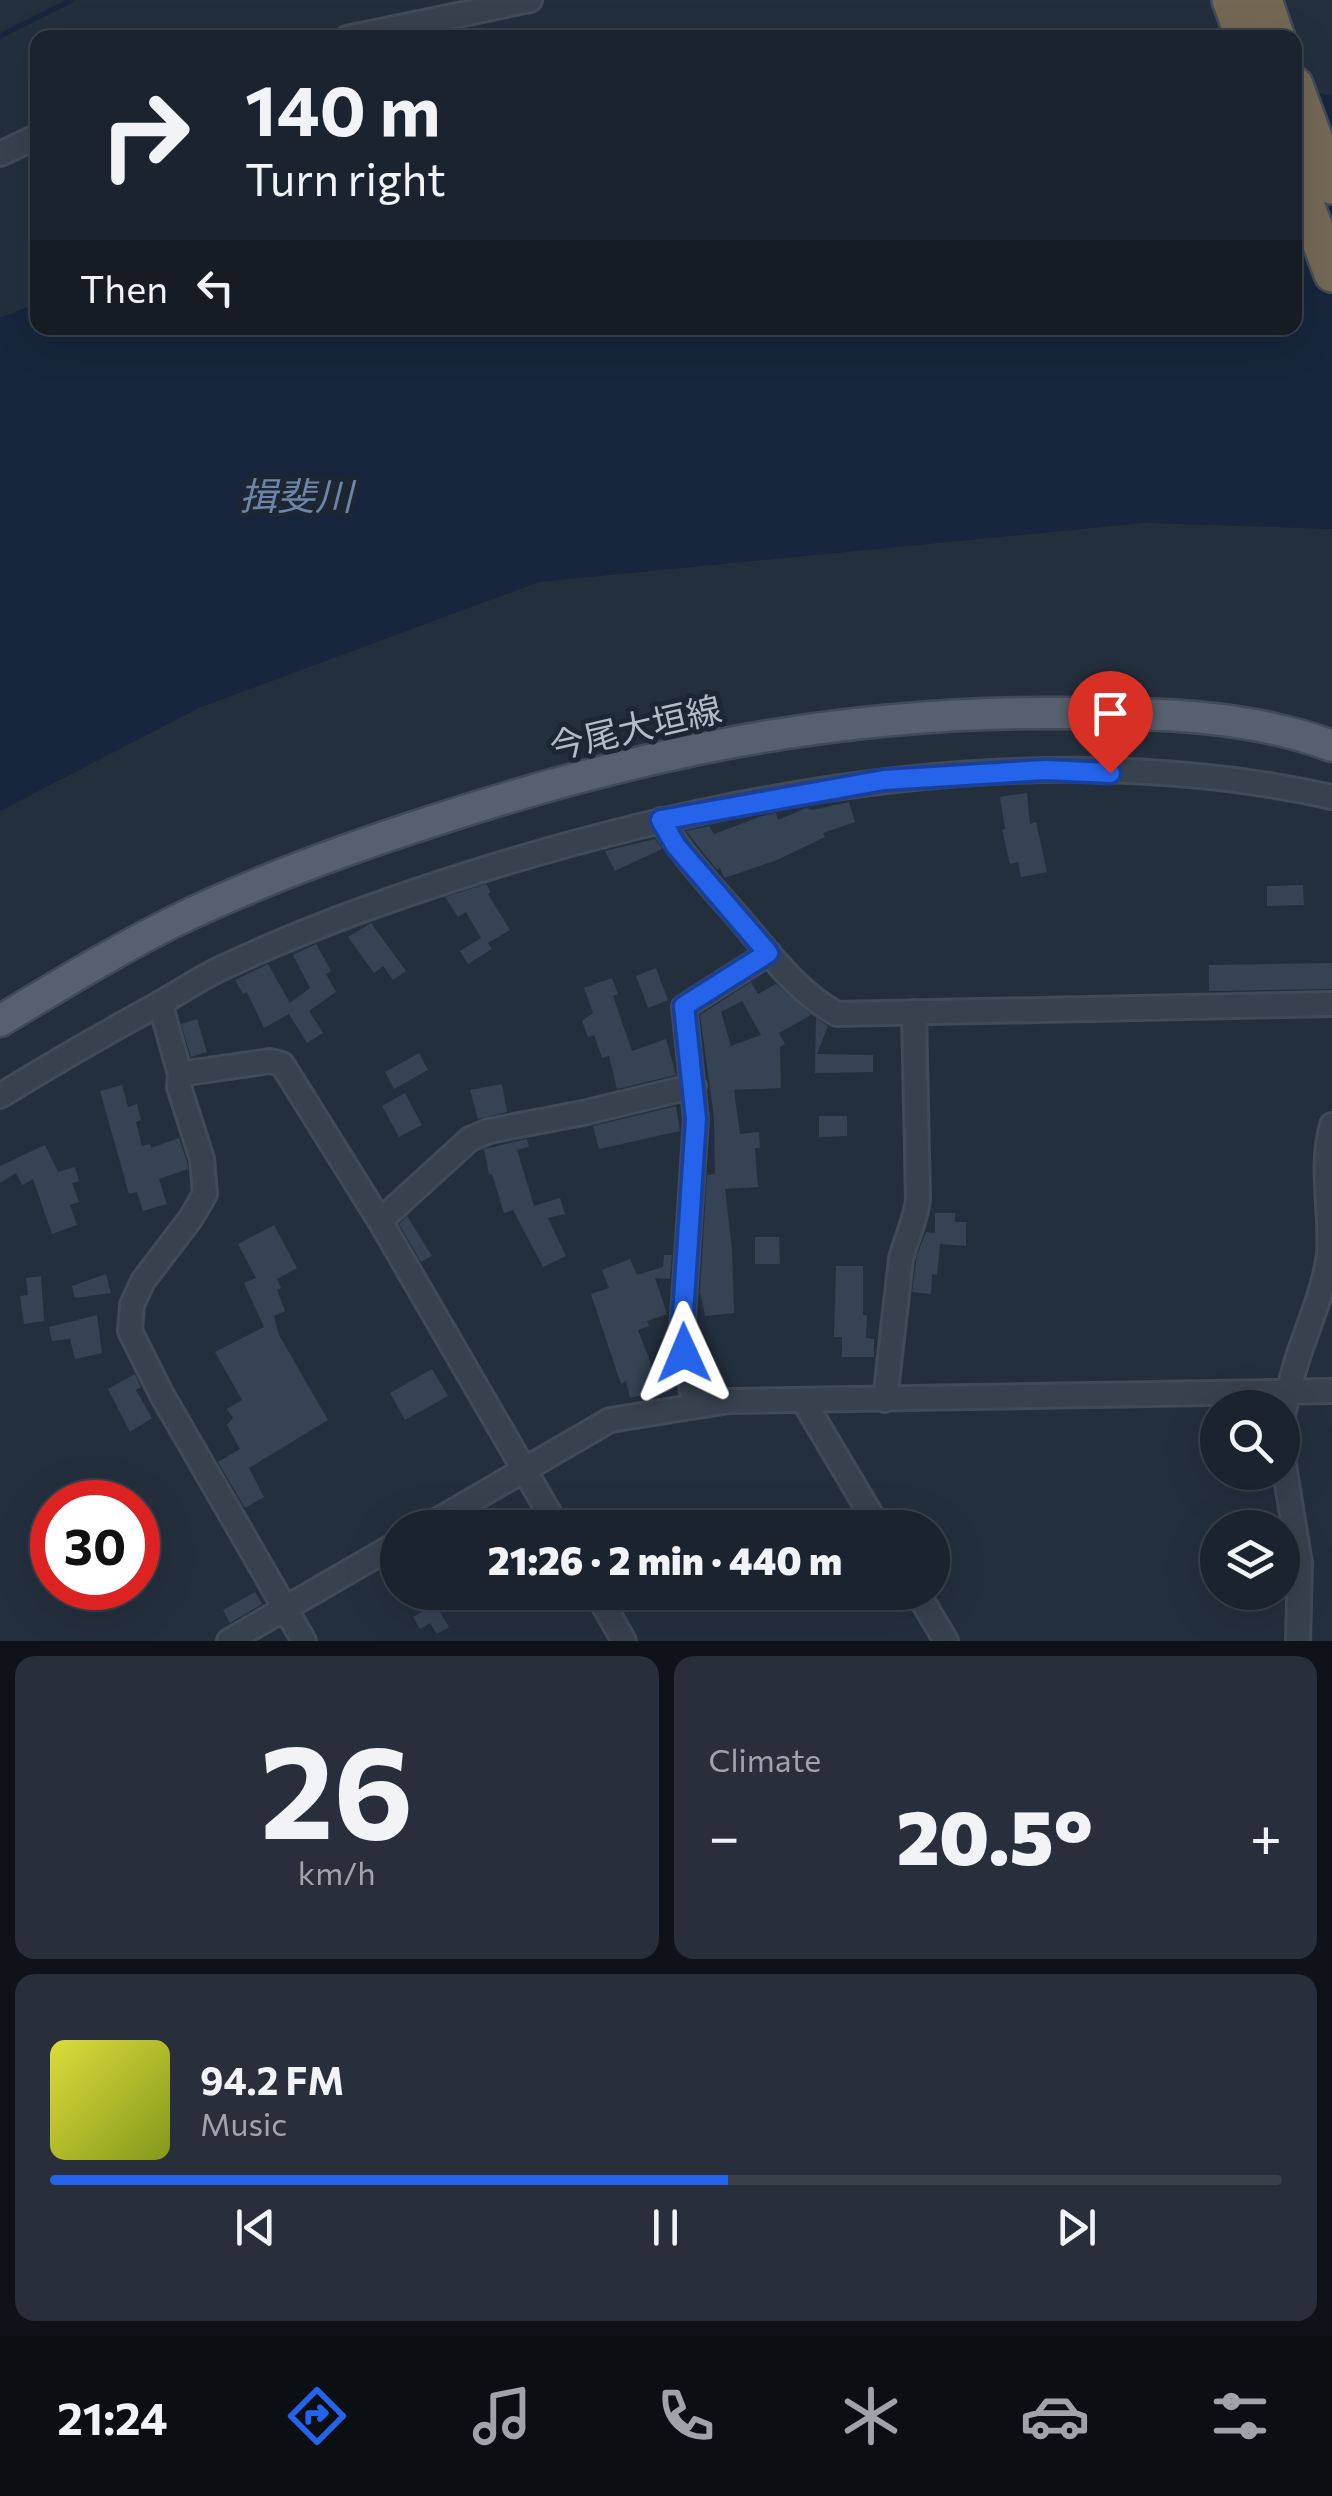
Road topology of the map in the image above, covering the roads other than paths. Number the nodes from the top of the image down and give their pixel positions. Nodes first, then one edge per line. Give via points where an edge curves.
1 (530, 0) edge
2 (1230, 0) edge
3 (1264, 0) edge
4 (386, 30) edge
5 (1241, 30) edge
6 (1275, 30) edge
7 (1302, 104) edge
8 (30, 140) edge
9 (0, 154) edge
10 (1332, 186) edge
11 (1302, 193) edge
12 (1332, 274) edge
13 (1332, 746) edge
14 (1332, 797) edge
15 (661, 820) junction
16 (768, 953) junction
17 (160, 1003) junction
18 (1332, 1004) edge
19 (914, 1012) junction
20 (0, 1021) edge
21 (180, 1074) junction
22 (694, 1086) junction
23 (0, 1096) edge
24 (1332, 1125) edge
25 (380, 1221) junction
26 (1290, 1390) edge
27 (1332, 1391) edge
28 (1200, 1392) edge
29 (1300, 1392) edge
30 (804, 1400) junction
31 (886, 1400) junction
32 (694, 1404) junction
33 (524, 1469) junction
34 (1288, 1490) edge
35 (455, 1510) edge
36 (548, 1510) edge
37 (868, 1510) edge
38 (380, 1554) edge
39 (285, 1609) junction
40 (606, 1610) edge
41 (928, 1610) edge
42 (229, 1641) edge
43 (304, 1641) edge
44 (624, 1641) edge
45 (946, 1641) edge
46 (1298, 1641) edge

1 - 4 street
2 - 5 highway
3 - 6 highway
7 - 10 highway
8 - 9 street
11 - 12 highway
13 - 20 main road, 今尾大垣線 via 1286,731 1197,717 980,712 866,720 698,747 511,796 340,851 173,922
14 - 15 street via 1270,784 1046,770 884,780
15 - 16 street
15 - 17 street via 439,883 322,925 220,968
16 - 19 street via 837,1014
16 - 22 street via 684,1006
17 - 21 street
17 - 23 street
18 - 19 street
19 - 31 street via 918,1199 901,1259
21 - 25 street via 282,1064
21 - 39 street via 205,1194 142,1281 130,1331
22 - 25 street via 479,1135
22 - 32 street via 682,1330
24 - 26 street via 1326,1153 1328,1259
25 - 33 street
27 - 29 street
28 - 31 street
30 - 31 street
30 - 32 street
30 - 37 street
32 - 33 street via 610,1420
33 - 35 street
33 - 36 street
34 - 46 street via 1300,1563
38 - 39 street
39 - 42 street
39 - 43 street
40 - 44 street
41 - 45 street

